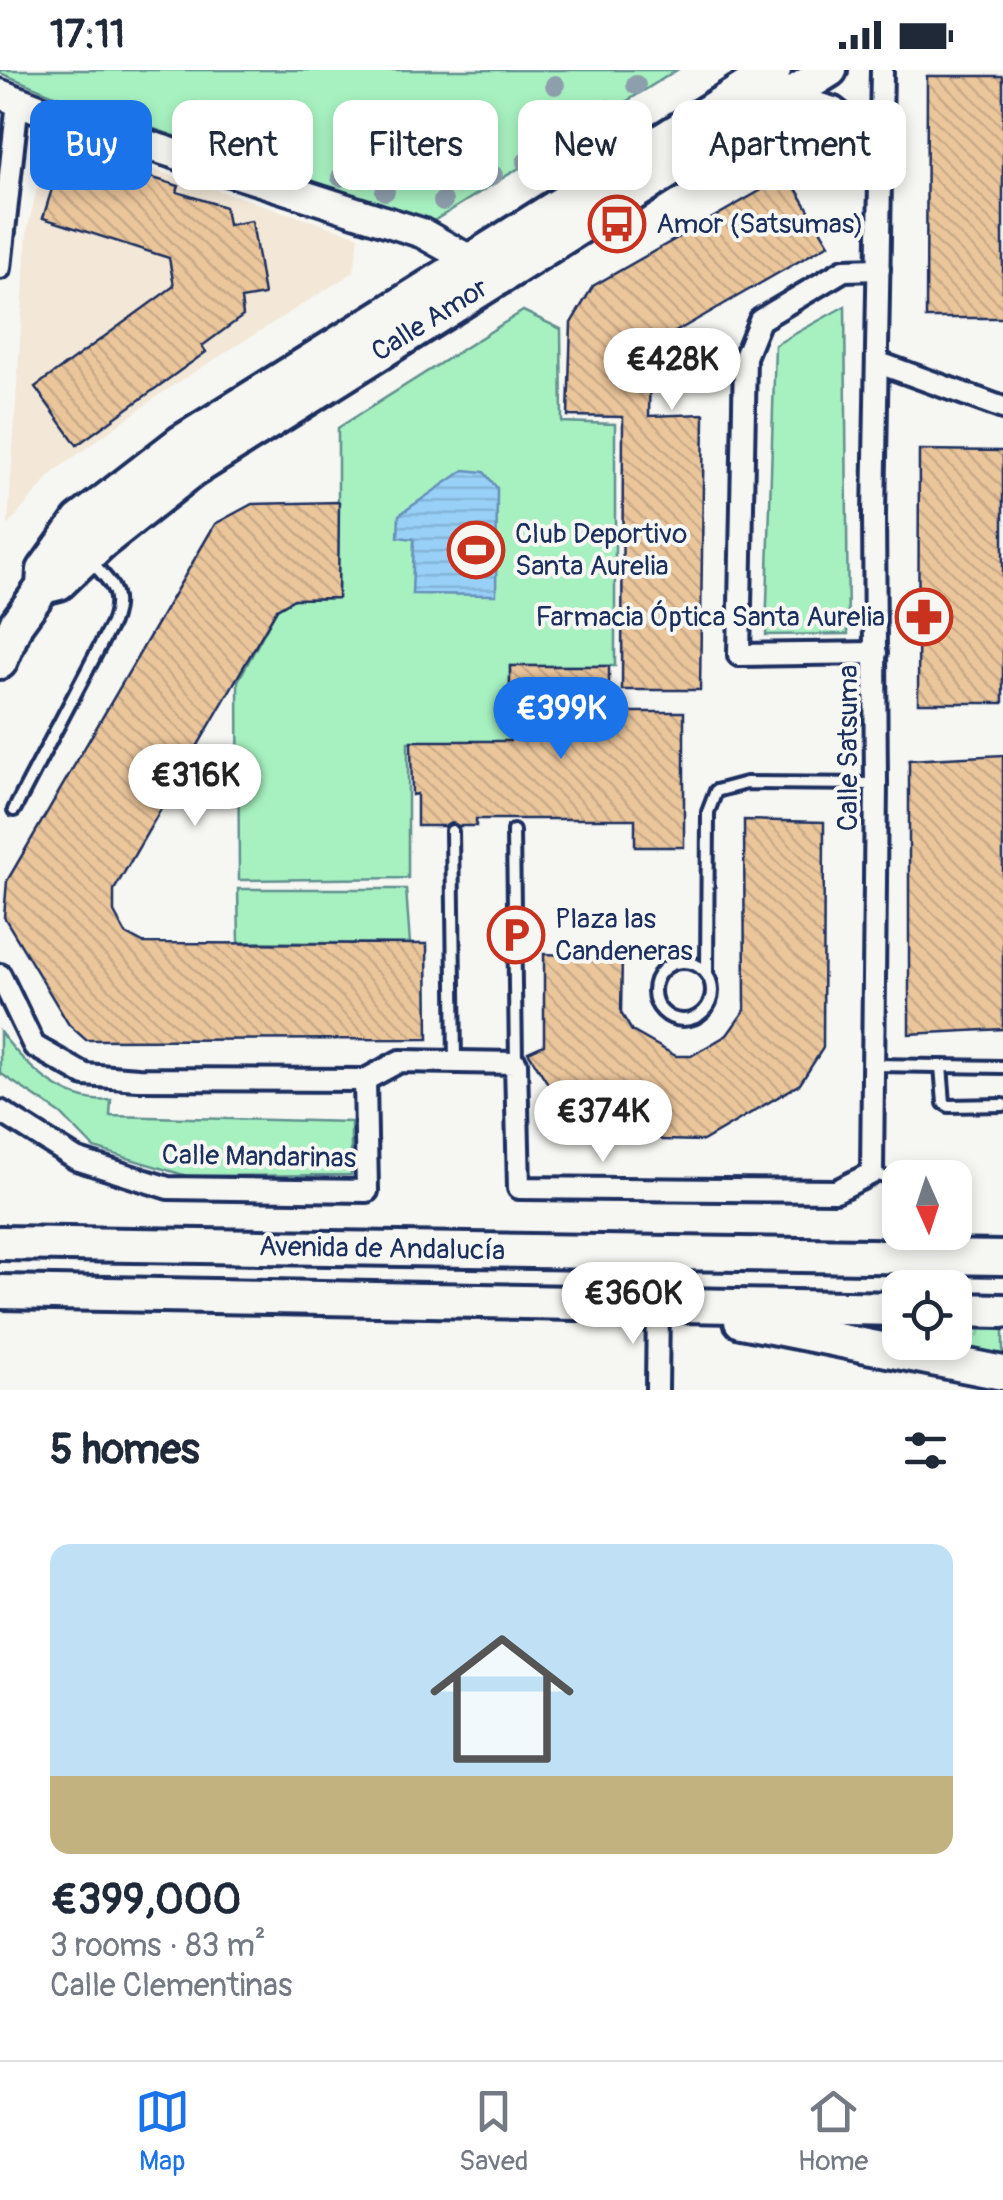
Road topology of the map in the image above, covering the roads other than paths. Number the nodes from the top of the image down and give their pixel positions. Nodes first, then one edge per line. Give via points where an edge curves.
1 (830, 70) edge
2 (882, 70) edge
3 (782, 83) edge
4 (6, 97) edge
5 (817, 100) edge
6 (881, 100) edge
7 (879, 190) edge
8 (0, 268) edge
9 (879, 270) junction
10 (480, 272) junction
11 (879, 363) junction
12 (1003, 408) edge
13 (88, 557) junction
14 (43, 587) junction
15 (8, 630) edge
16 (876, 653) junction
17 (0, 662) edge
18 (876, 784) junction
19 (14, 810) dead end
20 (452, 831) dead end
21 (513, 831) dead end
22 (708, 974) junction
23 (0, 975) edge
24 (454, 1062) junction
25 (516, 1063) junction
26 (874, 1064) junction
27 (941, 1066) junction
28 (1003, 1067) edge
29 (365, 1080) junction
30 (1003, 1104) edge
31 (0, 1111) edge
32 (872, 1173) junction
33 (882, 1176) edge
34 (0, 1243) edge
35 (1003, 1258) edge
36 (0, 1275) edge
37 (0, 1293) edge
38 (658, 1304) junction
39 (882, 1309) edge
40 (972, 1310) edge
41 (1003, 1311) edge
42 (1003, 1373) edge
43 (657, 1390) edge

1 - 3 main road, Calle Amor
2 - 6 street, Calle Satsuma
3 - 5 street
3 - 10 main road, Calle Amor
4 - 8 street
4 - 10 street via 422,233
7 - 9 street, Calle Satsuma
9 - 11 street, Calle Satsuma
9 - 16 street via 844,270 760,320 745,357 739,654
10 - 13 main road, Calle Amor via 192,470
10 - 14 main road, Calle Amor via 181,442 80,521 44,570
11 - 12 street
11 - 16 street, Calle Satsuma
13 - 14 main road, Calle Amor via 59,583
13 - 19 lane via 115,589 118,605
14 - 15 main road, Calle Amor
15 - 17 main road, Calle Amor
16 - 18 street, Calle Satsuma
18 - 22 lane via 746,783 716,791 708,812
18 - 26 street, Calle Satsuma
20 - 24 lane
21 - 25 lane
22 - 22 lane via 691,962 671,964 656,978 659,1008 682,1020 700,1015 713,992
23 - 29 street via 34,1046 85,1074
24 - 25 street
24 - 29 street via 400,1060
25 - 32 street via 518,1188 836,1192
26 - 27 lane
26 - 32 street, Calle Satsuma
27 - 28 lane
27 - 30 lane via 944,1104
29 - 31 street, Calle Mandarinas via 367,1192 168,1188 76,1159
32 - 33 lane
34 - 35 main road, Avenida de Andalucía
36 - 37 main road
37 - 38 main road, Avenida de Andalucía
38 - 39 main road, Avenida de Andalucía
38 - 42 main road
38 - 43 street
40 - 41 main road

